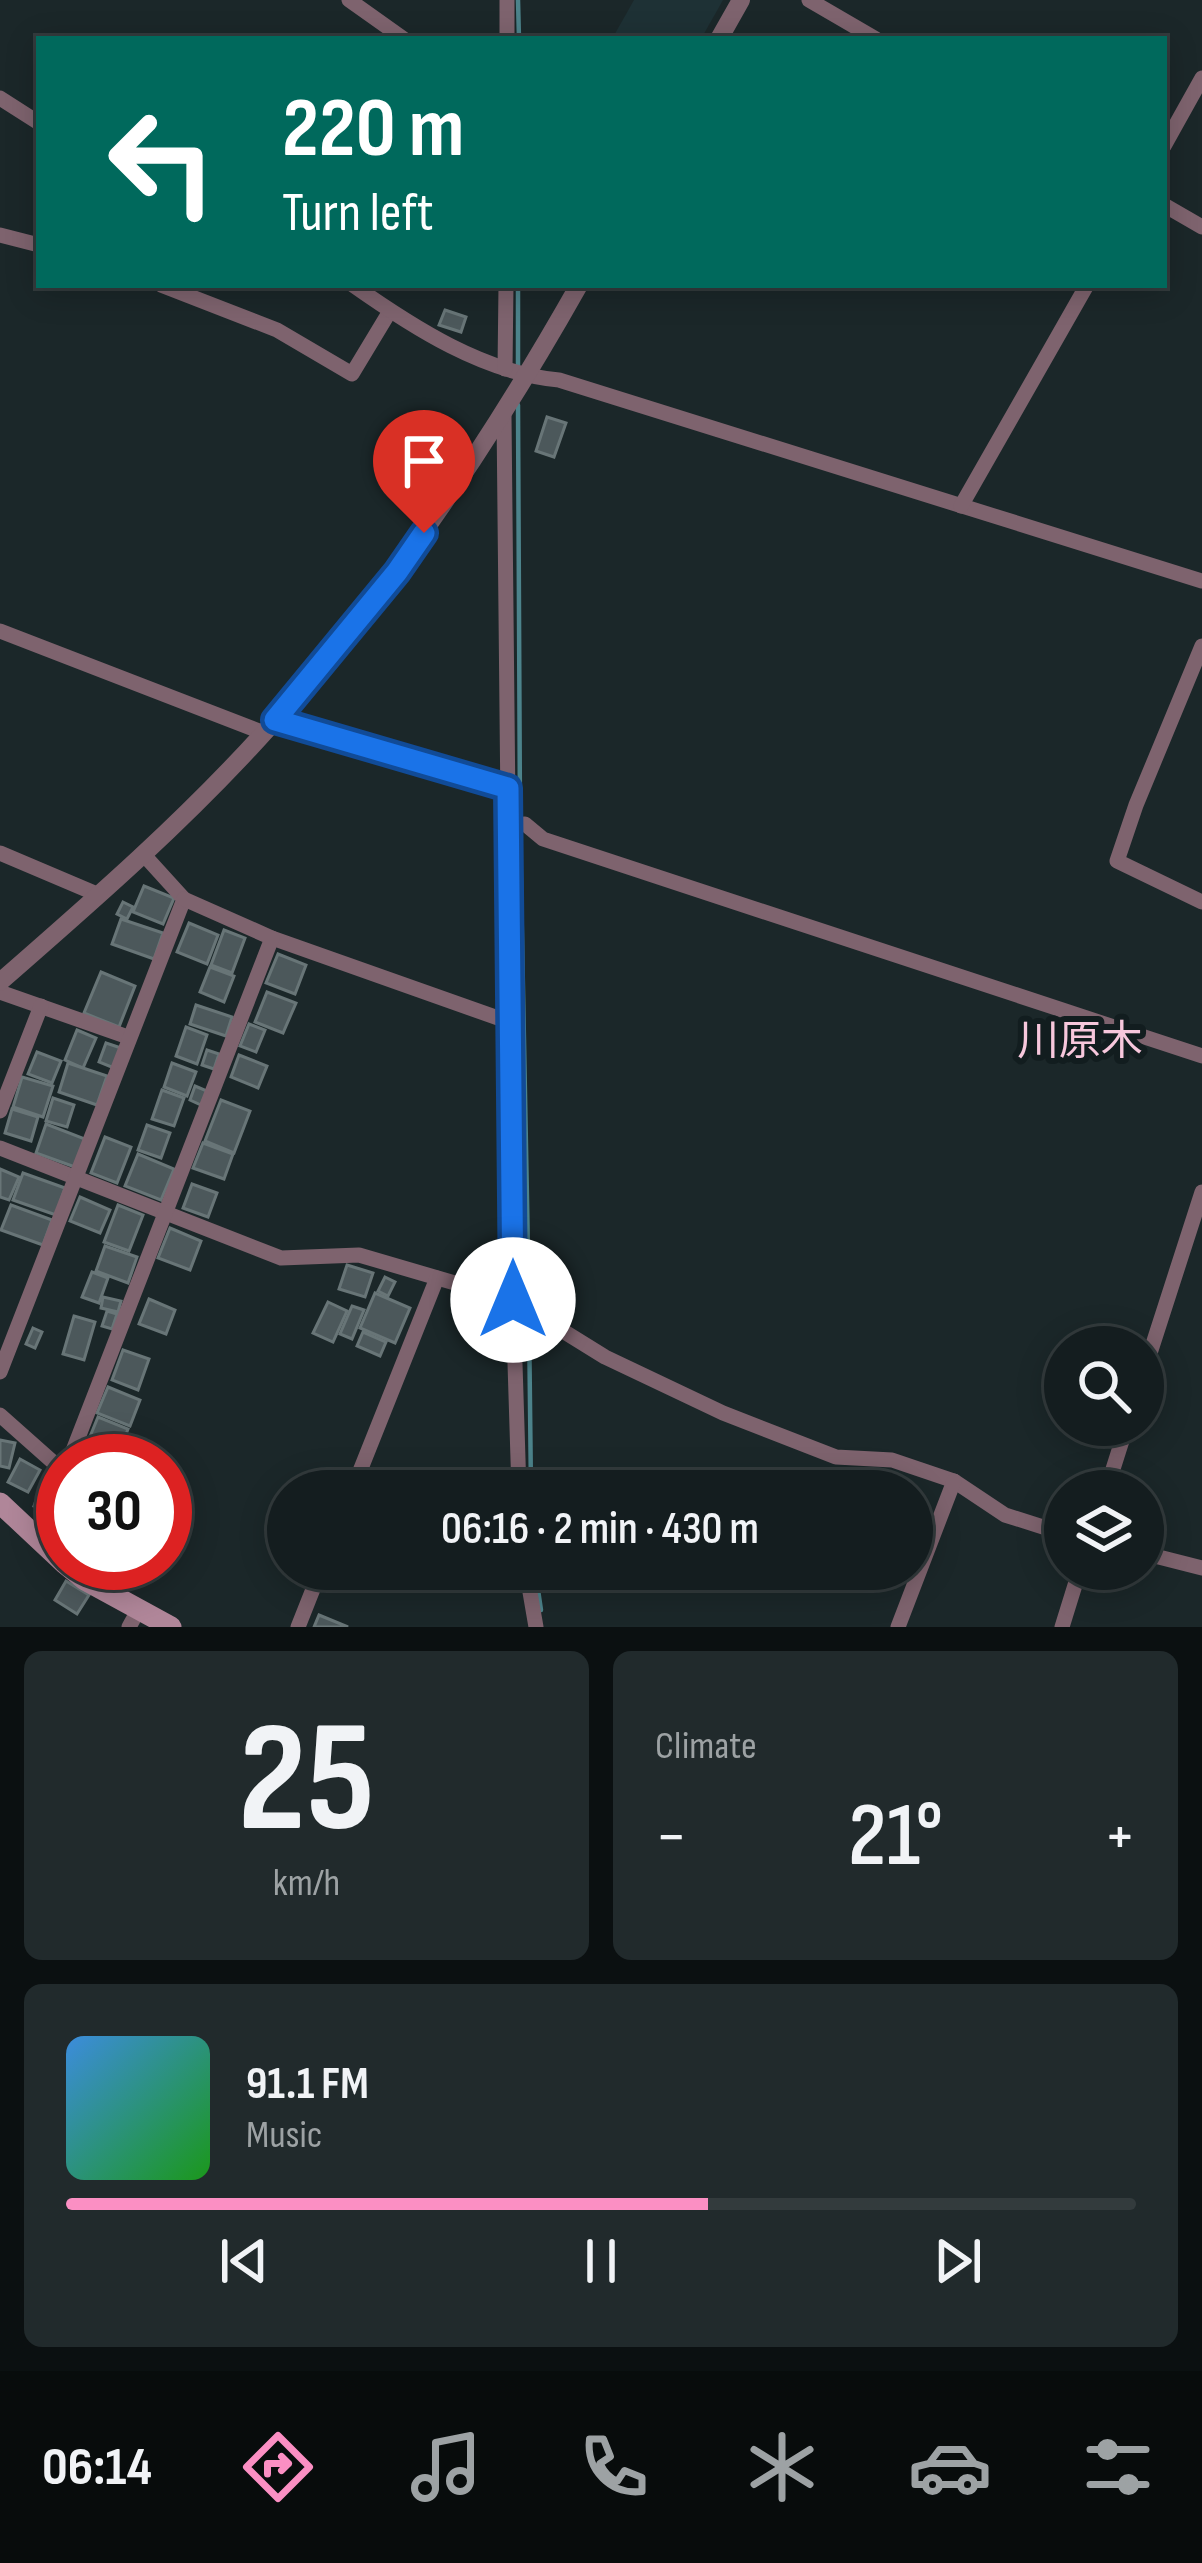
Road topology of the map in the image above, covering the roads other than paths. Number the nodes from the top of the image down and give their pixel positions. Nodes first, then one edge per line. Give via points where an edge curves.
1 (349, 0) edge
2 (507, 0) edge
3 (741, 0) edge
4 (809, 0) edge
5 (400, 36) edge
6 (507, 36) edge
7 (721, 36) edge
8 (871, 36) edge
9 (1202, 78) edge
10 (0, 98) edge
11 (36, 121) edge
12 (1167, 141) edge
13 (1167, 207) edge
14 (1202, 227) edge
15 (0, 235) edge
16 (36, 244) edge
17 (169, 288) edge
18 (357, 288) edge
19 (506, 288) edge
20 (577, 288) edge
21 (1085, 288) edge
22 (390, 311) junction
23 (505, 369) junction
24 (527, 377) junction
25 (504, 416) junction
26 (962, 506) junction
27 (1202, 581) edge
28 (0, 632) edge
29 (1202, 646) edge
30 (270, 727) junction
31 (508, 788) junction
32 (508, 825) junction
33 (0, 853) edge
34 (144, 855) junction
35 (99, 895) junction
36 (184, 899) junction
37 (1202, 902) edge
38 (272, 938) junction
39 (0, 982) edge
40 (0, 992) edge
41 (41, 1006) junction
42 (512, 1023) junction
43 (128, 1036) junction
44 (1202, 1057) edge
45 (0, 1111) edge
46 (0, 1148) edge
47 (75, 1177) junction
48 (1202, 1192) edge
49 (163, 1213) junction
50 (437, 1278) junction
51 (513, 1300) junction
52 (0, 1311) edge
53 (20, 1319) junction
54 (1159, 1326) edge
55 (0, 1372) edge
56 (0, 1415) edge
57 (79, 1434) edge
58 (36, 1447) edge
59 (360, 1470) edge
60 (518, 1470) edge
61 (954, 1481) junction
62 (0, 1503) edge
63 (1044, 1527) edge
64 (36, 1537) edge
65 (1164, 1558) edge
66 (1202, 1568) edge
67 (98, 1590) edge
68 (313, 1590) edge
69 (530, 1590) edge
70 (1074, 1590) edge
71 (134, 1618) edge
72 (171, 1627) edge
73 (298, 1627) edge
74 (536, 1627) edge
75 (898, 1627) edge
76 (1062, 1627) edge

1 - 5 street
2 - 6 street
3 - 7 street
4 - 8 street
9 - 12 street
10 - 11 street
13 - 14 street
15 - 16 street
17 - 22 street via 277,330 352,374
18 - 22 street
19 - 23 street
20 - 24 street
21 - 26 street
22 - 23 street
23 - 24 street
24 - 25 street
24 - 26 street via 559,380
25 - 30 street via 397,572
25 - 31 street
26 - 27 street
28 - 30 street
29 - 37 street via 1117,861
30 - 31 street
30 - 34 street
31 - 32 street
32 - 42 street
32 - 44 street via 525,824 543,839
33 - 35 street
34 - 35 street
34 - 36 street
35 - 39 street
36 - 38 street
36 - 43 street
38 - 42 street
38 - 49 street
40 - 41 street
41 - 43 street
41 - 45 street
42 - 51 street
43 - 47 street
46 - 47 street
47 - 49 street
47 - 53 street
48 - 54 street
49 - 50 street via 281,1258 359,1256
49 - 57 street
50 - 51 street
50 - 59 street
51 - 60 street
51 - 61 street via 605,1357 723,1413 836,1456 892,1460
52 - 53 street
53 - 55 street
56 - 58 street
61 - 63 street via 1005,1515
61 - 75 street
62 - 64 main road
65 - 66 street
67 - 71 main road
68 - 73 street
69 - 74 street
70 - 76 street
71 - 72 main road

